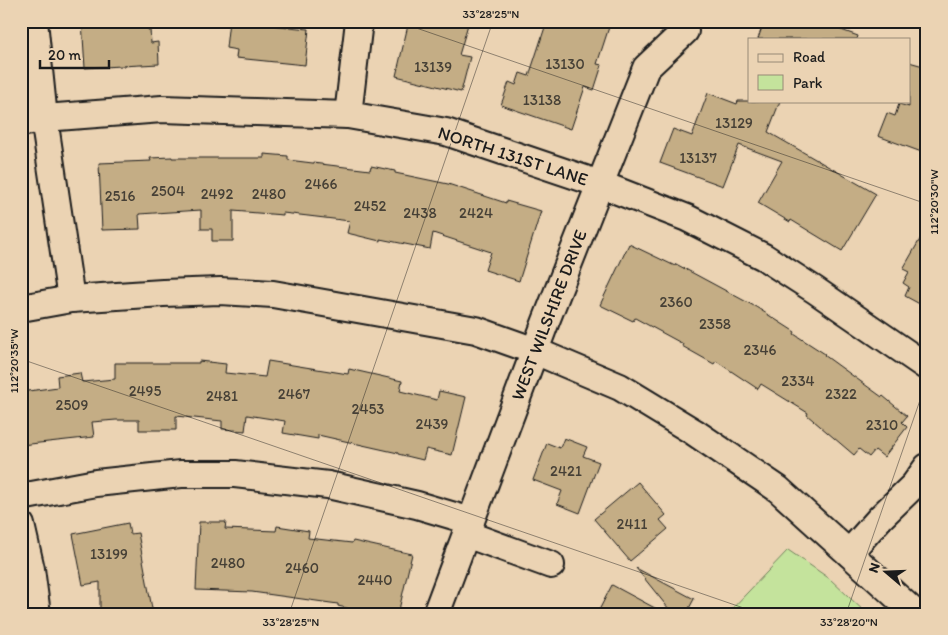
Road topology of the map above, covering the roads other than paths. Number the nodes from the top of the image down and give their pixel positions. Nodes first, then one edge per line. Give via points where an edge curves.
1 (34, 21) edge
2 (359, 21) edge
3 (685, 31) dead end
4 (348, 114) junction
5 (33, 120) edge
6 (600, 184) junction
7 (71, 299) junction
8 (21, 308) edge
9 (535, 351) junction
10 (927, 366) edge
11 (927, 467) edge
12 (21, 497) edge
13 (21, 525) edge
14 (469, 528) junction
15 (849, 553) junction
16 (552, 565) dead end
17 (37, 614) edge
18 (436, 614) edge
19 (916, 614) edge

1 - 5 street
2 - 4 street
3 - 6 street, WEST WILSHIRE DRIVE via 646,68
4 - 5 street, NORTH 131ST LANE via 162,109
4 - 6 street, NORTH 131ST LANE via 446,132
5 - 7 street
6 - 9 street, WEST WILSHIRE DRIVE
6 - 10 street, NORTH 131ST LANE via 687,218 764,257
7 - 8 street
7 - 9 street via 172,292 273,294 476,330
9 - 14 street, WEST WILSHIRE DRIVE
9 - 15 street via 620,386 694,432 778,490
11 - 15 street
12 - 14 street via 96,483 181,474 235,474 328,485 418,504
13 - 17 street
14 - 16 street
14 - 18 street, WEST WILSHIRE DRIVE
15 - 19 street

